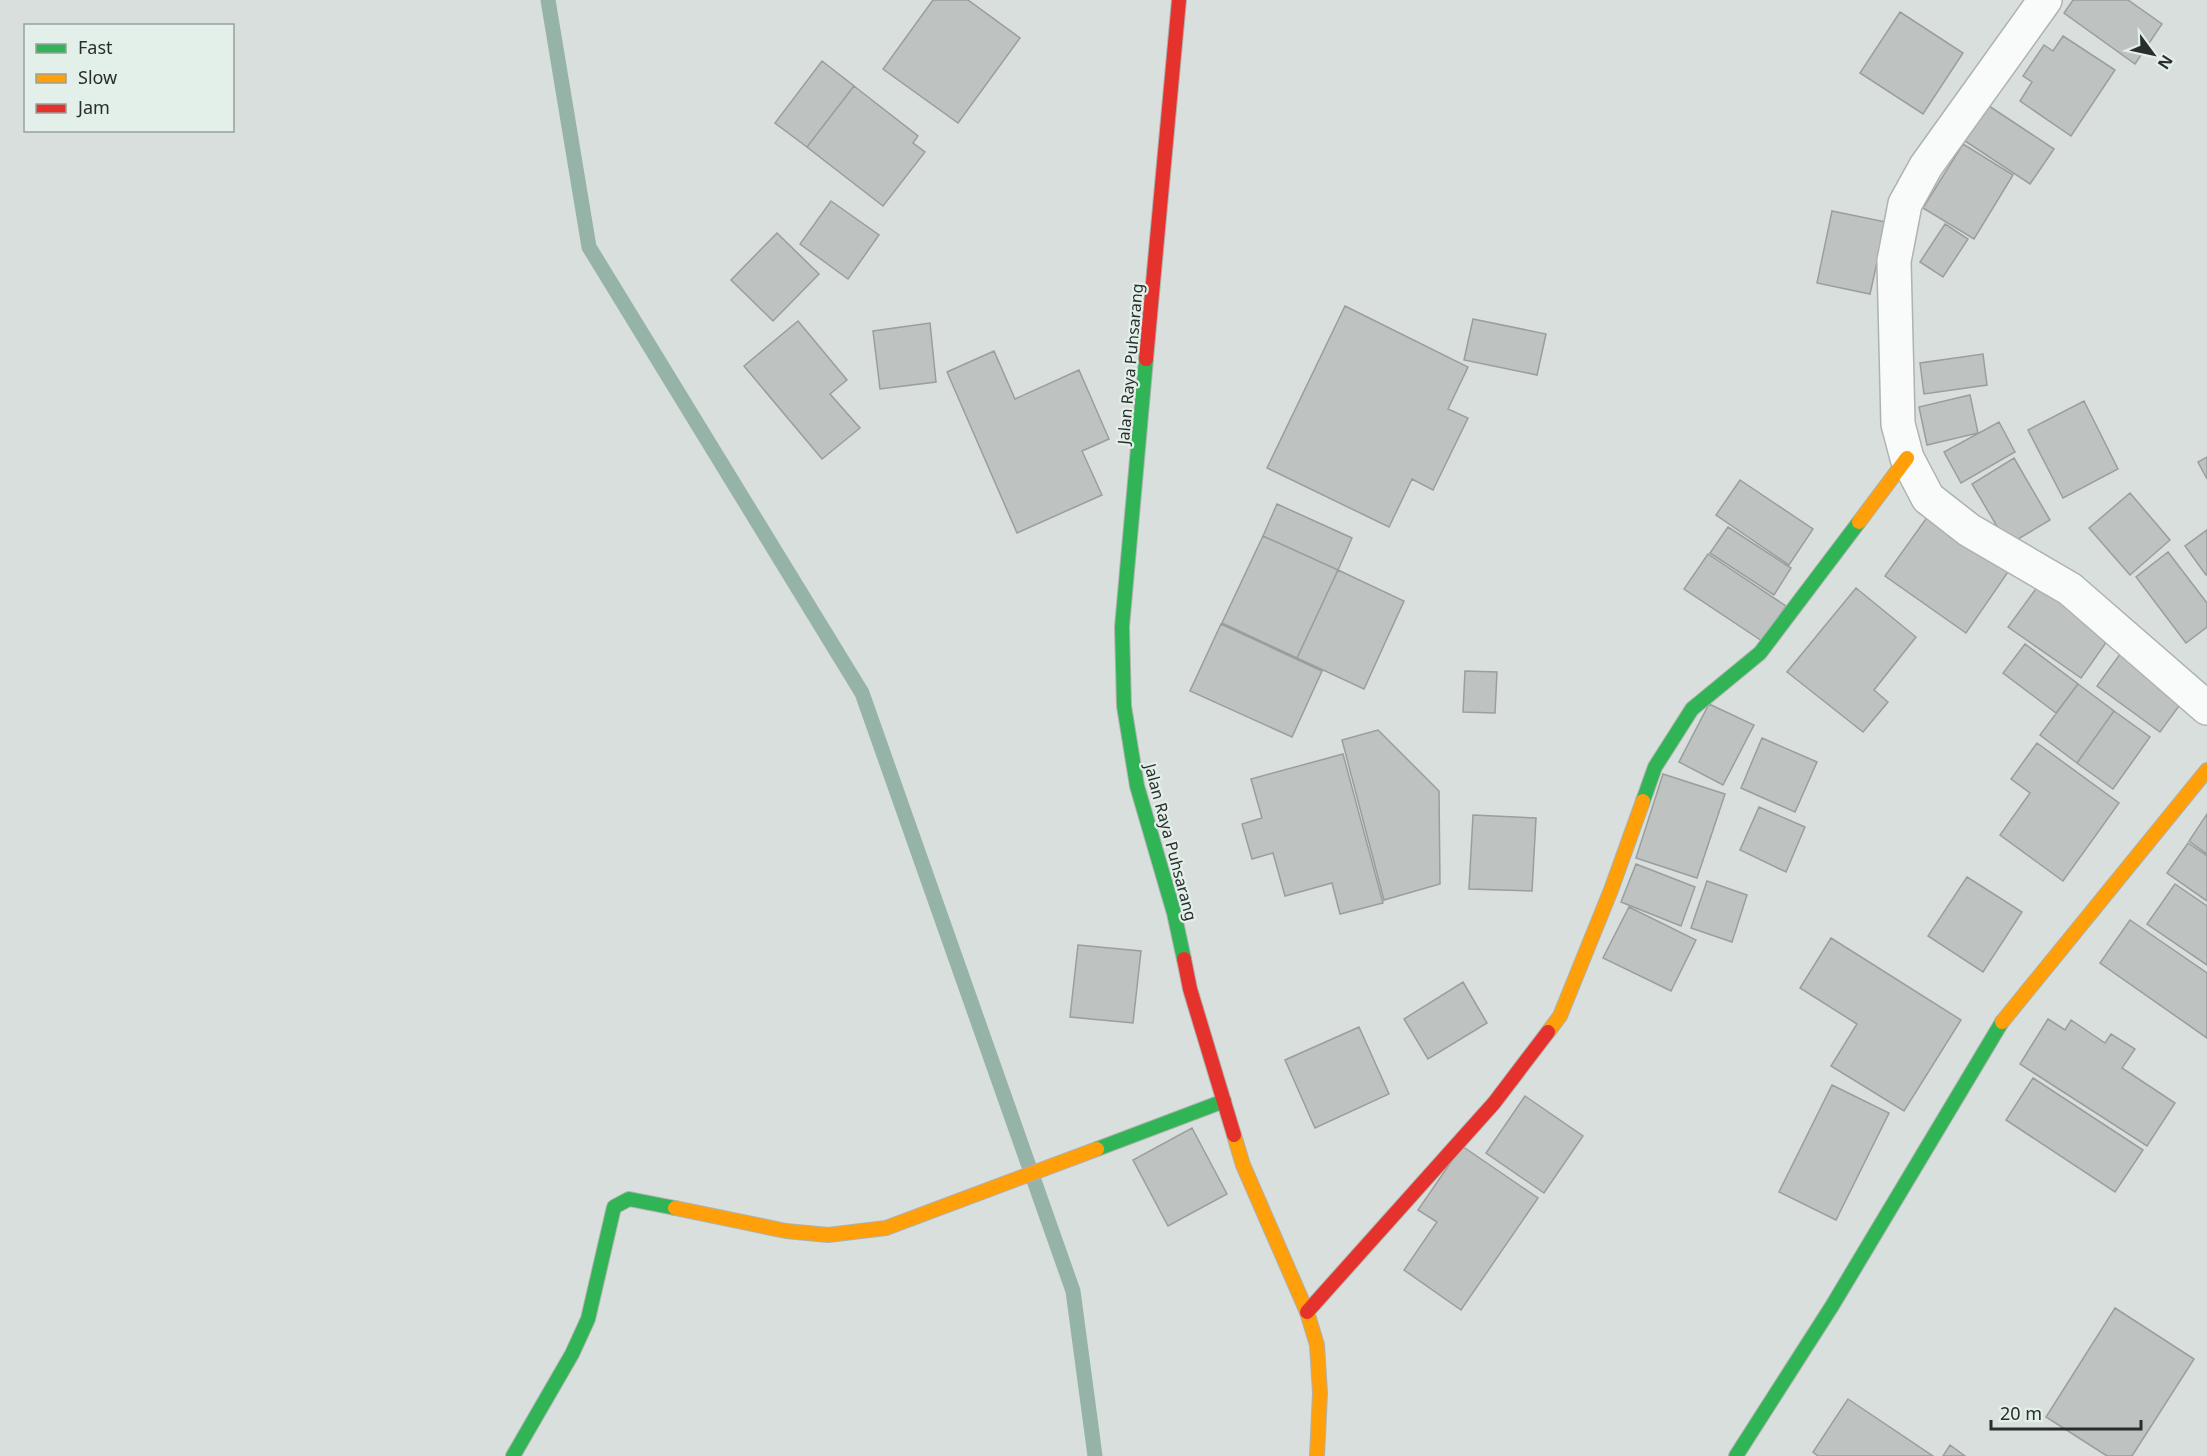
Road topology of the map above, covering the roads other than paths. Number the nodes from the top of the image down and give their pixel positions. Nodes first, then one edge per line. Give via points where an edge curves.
1 (1179, 0) edge
2 (2045, 0) edge
3 (1907, 458) junction
4 (2207, 708) edge
5 (2207, 770) edge
6 (1224, 1101) junction
7 (1307, 1312) junction
8 (513, 1456) edge
9 (1317, 1456) edge
10 (1736, 1456) edge

1 - 6 street, Jalan Raya Puhsarang via 1122,627 1124,706 1137,786
2 - 3 street via 1926,166 1905,204 1894,261 1898,424
3 - 4 street via 1928,498 1969,530 2070,589
3 - 7 street via 1760,653 1692,709 1661,757 1560,1016 1494,1103
5 - 10 street via 2007,1014 1832,1306
6 - 7 street, Jalan Raya Puhsarang via 1243,1165
6 - 8 street via 886,1228 828,1235 786,1231 629,1198 614,1207 587,1320 554,1388
7 - 9 street, Jalan Raya Puhsarang via 1317,1345

